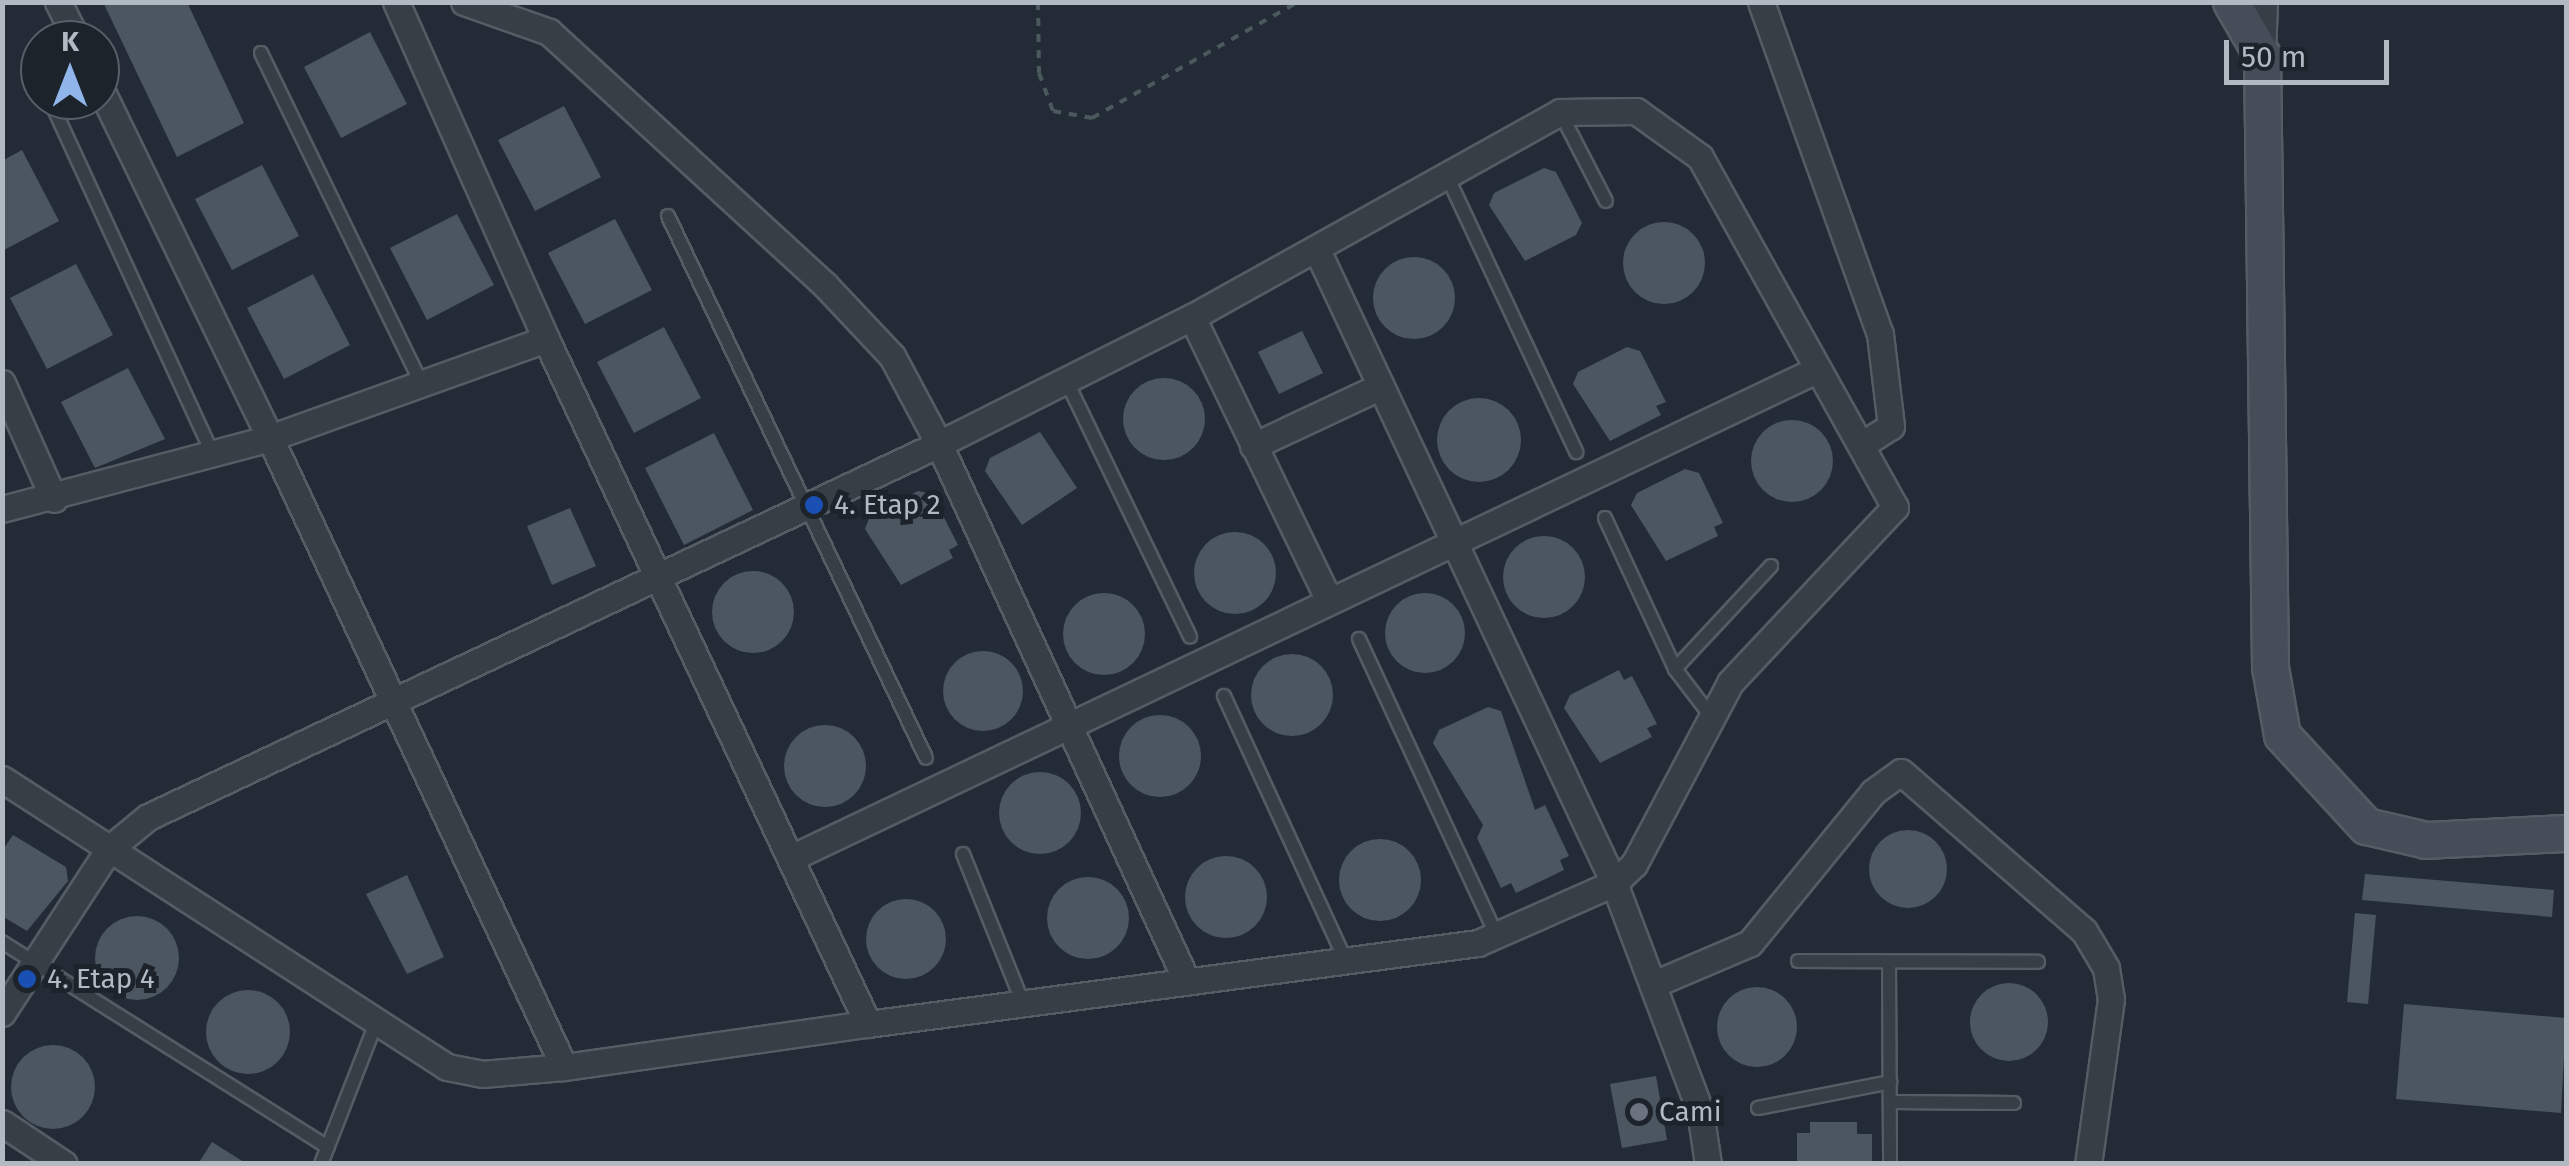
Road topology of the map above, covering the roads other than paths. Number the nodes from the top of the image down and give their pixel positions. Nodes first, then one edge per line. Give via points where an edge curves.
1 (396, 2) edge
2 (464, 2) edge
3 (1762, 2) edge
4 (2232, 2) edge
5 (2264, 2) edge
6 (261, 53) dead end
7 (2262, 55) junction
8 (1560, 112) junction
9 (59, 120) edge
10 (116, 120) edge
11 (1447, 176) junction
12 (1606, 201) dead end
13 (668, 216) dead end
14 (1316, 250) junction
15 (1192, 317) junction
16 (546, 339) junction
17 (1818, 368) junction
18 (1066, 380) junction
19 (2, 383) edge
20 (422, 384) junction
21 (1381, 386) junction
22 (270, 438) junction
23 (1864, 442) junction
24 (938, 444) junction
25 (1254, 446) junction
26 (1576, 452) dead end
27 (213, 454) junction
28 (54, 499) junction
29 (809, 506) junction
30 (2, 509) edge
31 (1605, 518) dead end
32 (1452, 543) junction
33 (1771, 566) dead end
34 (658, 578) junction
35 (1329, 602) junction
36 (1190, 638) dead end
37 (1359, 639) dead end
38 (1675, 670) junction
39 (1224, 696) dead end
40 (394, 704) junction
41 (1710, 715) junction
42 (1071, 724) junction
43 (926, 758) dead end
44 (2, 780) edge
45 (2566, 833) edge
46 (109, 849) junction
47 (962, 854) dead end
48 (791, 858) junction
49 (1614, 883) junction
50 (1498, 938) junction
51 (2, 942) edge
52 (1346, 961) junction
53 (1798, 962) dead end
54 (1888, 962) junction
55 (2038, 962) dead end
56 (36, 964) junction
57 (1187, 982) junction
58 (1654, 984) junction
59 (1023, 1004) junction
60 (2, 1013) edge
61 (376, 1023) junction
62 (868, 1024) junction
63 (564, 1067) junction
64 (1890, 1082) junction
65 (1890, 1102) junction
66 (2014, 1103) dead end
67 (1758, 1108) dead end
68 (2, 1123) edge
69 (328, 1147) junction
70 (64, 1164) edge
71 (322, 1164) edge
72 (1708, 1164) edge
73 (1890, 1164) edge
74 (2088, 1164) edge

1 - 16 street
2 - 24 street via 549,32 825,286 892,356
3 - 23 street via 1880,334 1892,426
4 - 7 street
5 - 7 street
6 - 20 lane
7 - 45 street via 2270,667 2282,735 2366,826 2426,840
8 - 11 street
8 - 12 lane
8 - 17 street via 1636,111 1682,138
9 - 27 lane
10 - 22 street
11 - 14 street
11 - 26 lane
13 - 29 lane
14 - 15 street
14 - 21 street
15 - 18 street
15 - 25 street
16 - 20 street
16 - 34 street
17 - 23 street
17 - 32 street
18 - 24 street
18 - 36 lane
19 - 28 street
20 - 22 street
21 - 25 street
21 - 32 street
22 - 27 street
22 - 40 street
23 - 41 street via 1894,506 1753,654
24 - 29 street
24 - 42 street
25 - 35 street
27 - 28 street
28 - 30 street
29 - 34 street
29 - 43 lane
31 - 38 lane
32 - 35 street
32 - 49 street
33 - 38 lane
34 - 40 street
34 - 48 street
35 - 42 street
37 - 50 lane
38 - 41 lane
39 - 52 lane
40 - 46 street via 148,816
40 - 63 street
41 - 49 street via 1634,864
42 - 48 street
42 - 57 street
44 - 46 street
46 - 56 street
46 - 61 street
47 - 59 lane
48 - 62 street
49 - 50 street
49 - 58 street
50 - 52 street
51 - 56 lane
52 - 57 street
53 - 54 lane
54 - 55 lane
54 - 64 lane
56 - 60 street
56 - 69 lane
57 - 59 street
58 - 72 street via 1700,1111
58 - 74 street via 1750,943 1873,792 1901,772 2084,931 2106,968 2111,998
59 - 62 street
61 - 63 street via 464,1072
61 - 69 lane
62 - 63 street
64 - 65 lane
64 - 67 lane
65 - 66 lane
65 - 73 lane
68 - 70 street
69 - 71 lane

